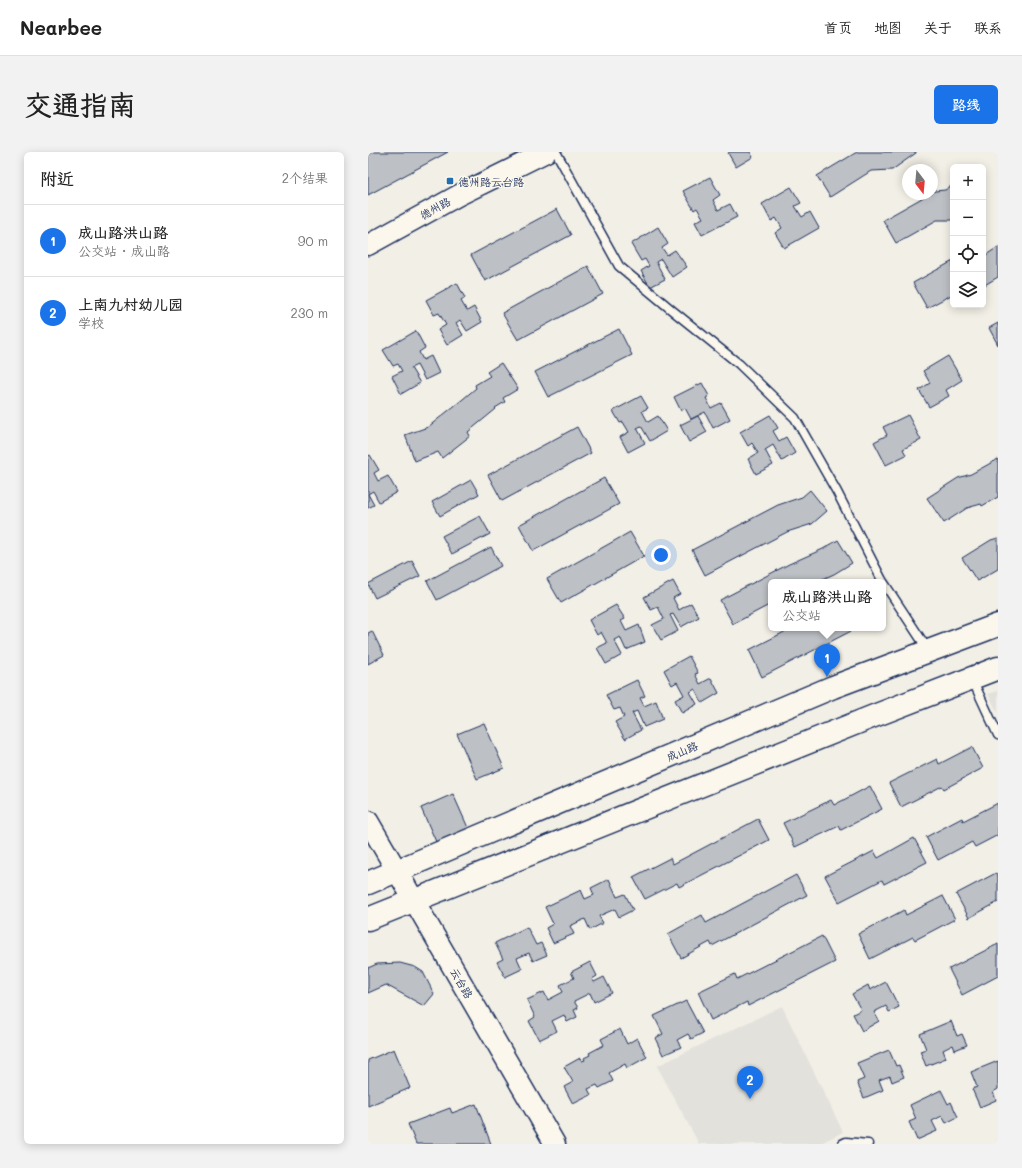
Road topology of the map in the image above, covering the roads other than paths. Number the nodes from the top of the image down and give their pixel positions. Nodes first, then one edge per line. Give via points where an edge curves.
1 (546, 152) edge
2 (556, 152) edge
3 (368, 245) edge
4 (881, 579) edge
5 (886, 586) edge
6 (998, 625) edge
7 (928, 650) junction
8 (998, 668) edge
9 (971, 678) junction
10 (998, 735) edge
11 (368, 821) edge
12 (397, 872) junction
13 (368, 883) edge
14 (413, 900) junction
15 (368, 919) edge
16 (555, 1144) edge
17 (842, 1144) edge
18 (868, 1144) edge

1 - 3 street, 德州路 via 459,195
2 - 4 lane via 619,266 739,364 795,418
5 - 7 lane
6 - 7 main road, 成山路
7 - 12 main road, 成山路 via 832,687
8 - 9 main road
9 - 10 lane
9 - 14 main road
11 - 12 street, 云台路
12 - 13 main road, 成山路
12 - 14 street, 云台路
14 - 15 main road
14 - 16 street, 云台路
17 - 18 lane

